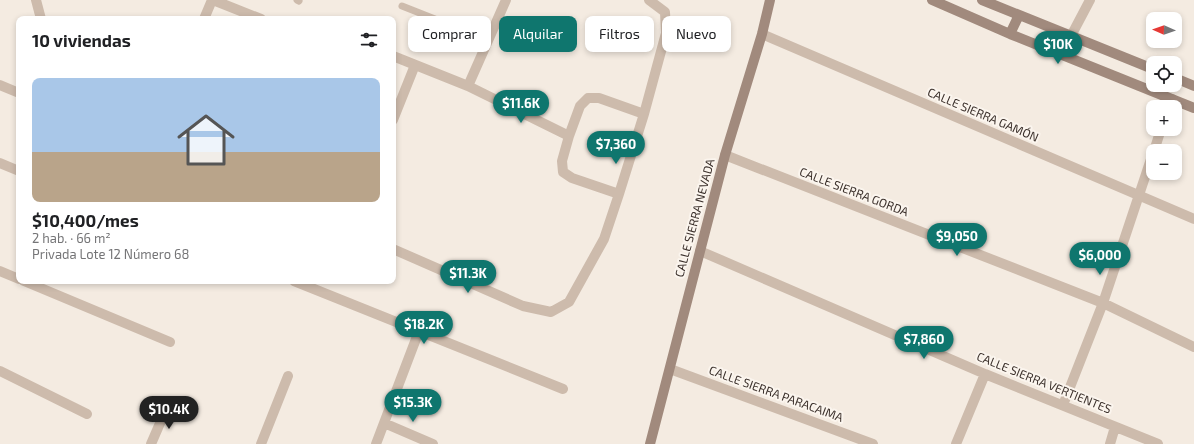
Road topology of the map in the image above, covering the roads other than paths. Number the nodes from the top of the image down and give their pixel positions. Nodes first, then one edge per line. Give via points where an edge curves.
1 (36, 0) edge
2 (212, 0) edge
3 (506, 0) edge
4 (649, 0) edge
5 (770, 0) edge
6 (932, 0) edge
7 (982, 0) edge
8 (1090, 0) edge
9 (402, 6) dead end
10 (40, 16) edge
11 (205, 16) edge
12 (253, 16) edge
13 (427, 16) edge
14 (1019, 16) junction
15 (491, 33) edge
16 (762, 34) junction
17 (1010, 34) junction
18 (1071, 36) junction
19 (483, 52) edge
20 (396, 57) edge
21 (415, 65) junction
22 (1146, 66) edge
23 (1182, 81) edge
24 (0, 85) edge
25 (468, 86) junction
26 (1194, 86) edge
27 (16, 92) edge
28 (1164, 100) edge
29 (1182, 105) edge
30 (1194, 108) edge
31 (396, 112) edge
32 (644, 114) junction
33 (569, 136) junction
34 (725, 155) junction
35 (0, 164) edge
36 (16, 170) edge
37 (1146, 172) edge
38 (619, 194) junction
39 (1138, 195) junction
40 (1194, 219) edge
41 (396, 250) edge
42 (700, 251) junction
43 (0, 271) edge
44 (16, 278) edge
45 (31, 284) edge
46 (302, 284) edge
47 (1103, 303) junction
48 (419, 331) junction
49 (170, 342) dead end
50 (1194, 347) edge
51 (670, 369) junction
52 (0, 370) edge
53 (985, 374) junction
54 (288, 376) dead end
55 (563, 389) dead end
56 (1062, 405) junction
57 (167, 407) dead end
58 (88, 414) dead end
59 (384, 422) junction
60 (1115, 426) junction
61 (151, 444) edge
62 (261, 444) edge
63 (376, 444) edge
64 (433, 444) edge
65 (650, 444) edge
66 (873, 444) edge
67 (956, 444) edge
68 (1110, 444) edge
69 (1158, 444) edge

1 - 10 street
2 - 11 street
2 - 12 street
3 - 15 street
4 - 32 street via 665,12 666,33
5 - 16 street, CALLE SIERRA NEVADA
6 - 17 street
7 - 14 street
8 - 18 street
9 - 13 lane
14 - 17 street
14 - 18 street
16 - 34 street, CALLE SIERRA NEVADA
16 - 39 street, CALLE SIERRA GAMÓN
17 - 28 street
18 - 22 street
19 - 25 street
20 - 21 street
21 - 25 street
21 - 31 street
23 - 26 street
24 - 27 street
25 - 33 street
29 - 30 street
32 - 33 street via 599,98 588,98 580,106
32 - 38 street
33 - 38 street via 562,161 563,172 572,178
34 - 42 street, CALLE SIERRA NEVADA
34 - 47 street, CALLE SIERRA GORDA
35 - 36 street
37 - 39 street
38 - 41 street via 604,239 569,302 551,312 523,306
39 - 40 street, CALLE SIERRA GAMÓN
39 - 47 street
42 - 51 street, CALLE SIERRA NEVADA
42 - 53 street, CALLE SIERRA VERTIENTES
43 - 44 street
45 - 49 street
46 - 48 street
47 - 50 street, CALLE SIERRA GORDA
47 - 56 street
48 - 55 street
48 - 59 street
51 - 65 street, CALLE SIERRA NEVADA
51 - 66 street, CALLE SIERRA PARACAIMA
52 - 58 street
53 - 56 street, CALLE SIERRA VERTIENTES
53 - 67 street
54 - 62 street
56 - 60 street, CALLE SIERRA VERTIENTES
57 - 61 street
59 - 63 street
59 - 64 street
60 - 68 street
60 - 69 street, CALLE SIERRA VERTIENTES

